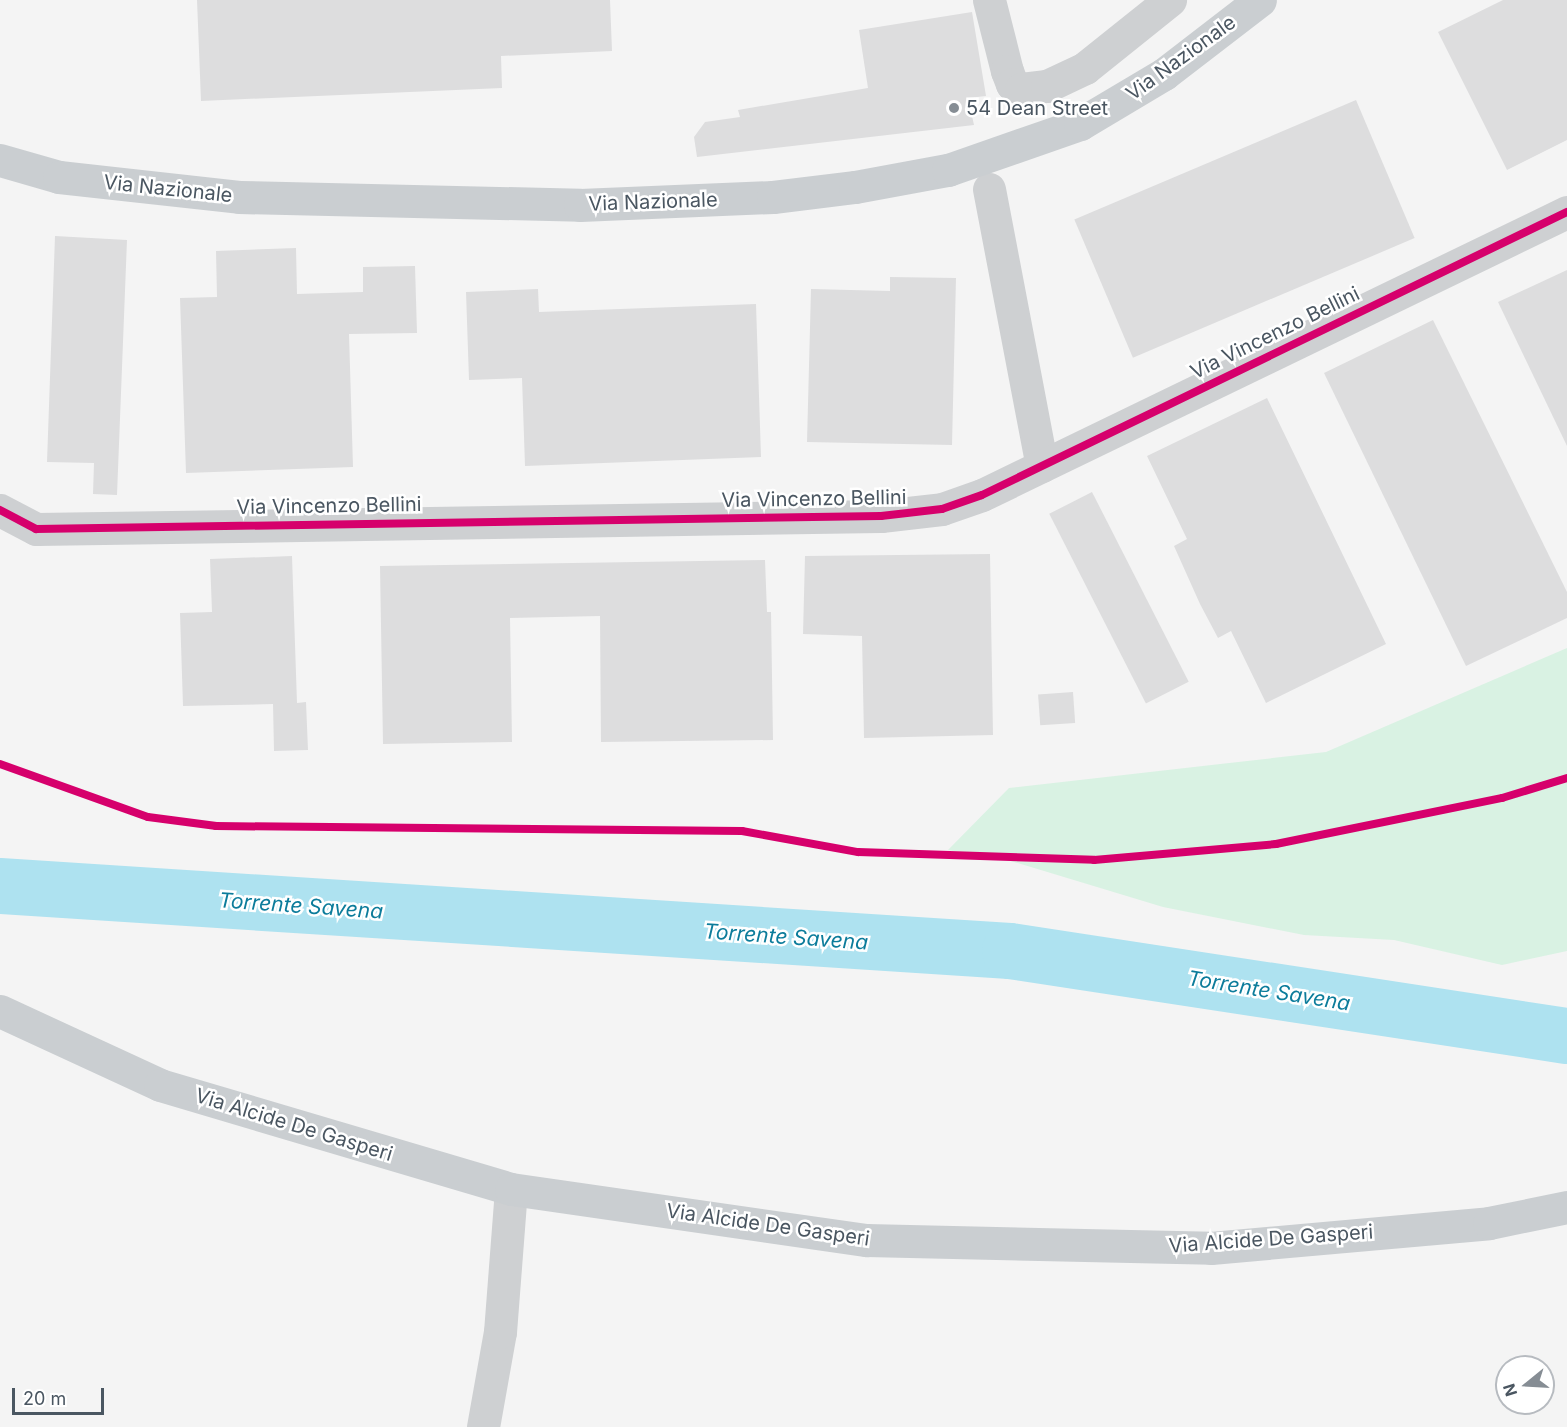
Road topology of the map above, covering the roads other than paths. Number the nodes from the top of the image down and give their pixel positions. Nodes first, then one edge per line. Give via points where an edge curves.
1 (989, 0) edge
2 (1170, 0) edge
3 (1260, 0) edge
4 (0, 160) edge
5 (989, 189) dead end
6 (1567, 212) edge
7 (1042, 466) junction
8 (0, 510) edge
9 (0, 1011) edge
10 (511, 1189) junction
11 (1567, 1207) edge
12 (483, 1427) edge

1 - 2 street via 1007,71 1012,84 1021,88 1047,86 1085,69
3 - 4 main road, Via Nazionale via 1164,74 1080,124 948,170 843,189 773,197 580,206 239,197 58,177
5 - 7 street
6 - 7 street, Via Vincenzo Bellini
7 - 8 street, Via Vincenzo Bellini via 942,509 881,516 36,529
9 - 10 main road, Via Alcide De Gasperi via 160,1085
10 - 11 main road, Via Alcide De Gasperi via 866,1240 1211,1248 1490,1223
10 - 12 street via 500,1332

